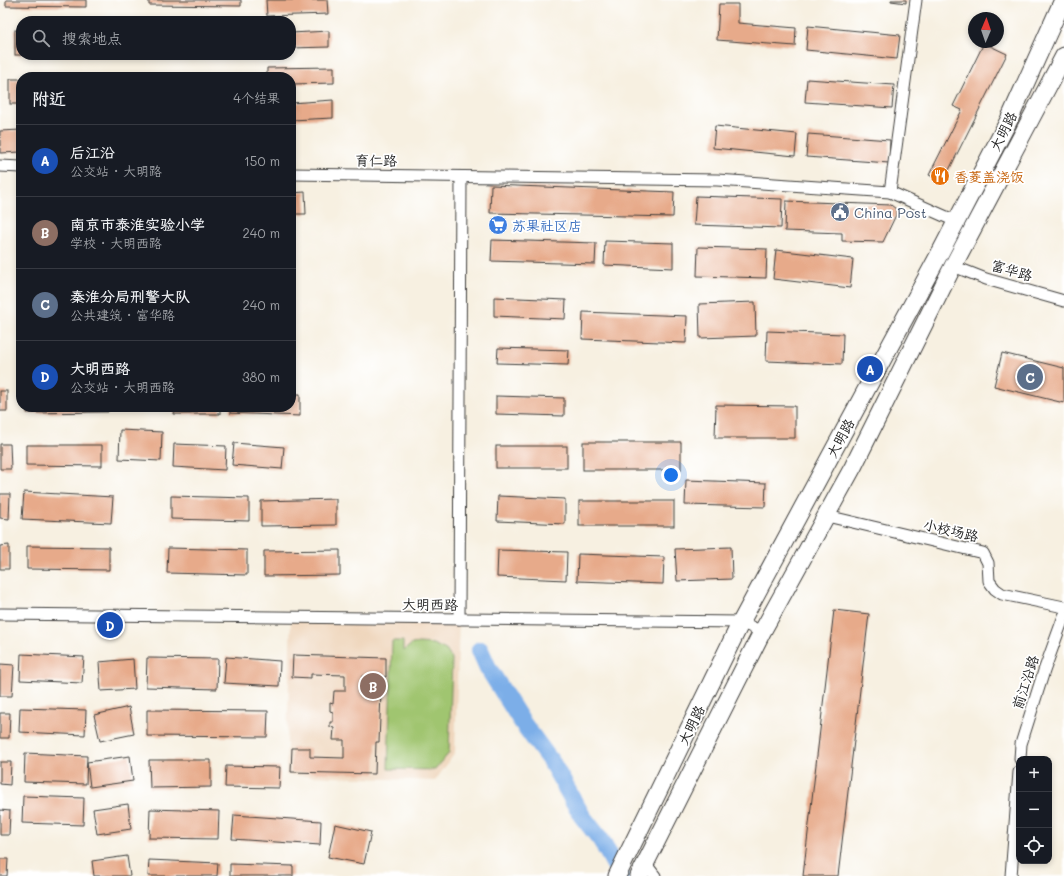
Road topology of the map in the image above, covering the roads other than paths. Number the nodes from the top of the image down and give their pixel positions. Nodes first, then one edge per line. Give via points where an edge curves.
1 (916, 0) edge
2 (1063, 0) edge
3 (1064, 56) edge
4 (0, 166) edge
5 (16, 166) edge
6 (296, 174) edge
7 (461, 177) junction
8 (890, 192) junction
9 (957, 220) junction
10 (953, 266) junction
11 (1064, 301) edge
12 (827, 516) junction
13 (1064, 607) edge
14 (0, 614) edge
15 (1064, 616) edge
16 (459, 619) junction
17 (741, 622) junction
18 (762, 632) junction
19 (1020, 756) edge
20 (1017, 792) edge
21 (646, 872) edge
22 (617, 876) edge
23 (1011, 876) edge

1 - 8 street
2 - 9 main road, 大明路 via 1009,120
3 - 10 main road
4 - 5 street
6 - 7 street, 育仁路
7 - 8 street, 育仁路 via 717,180
7 - 16 street
8 - 9 street, 育仁路
9 - 17 main road, 大明路
10 - 11 street, 富华路 via 986,279
10 - 12 main road
12 - 13 street, 小校场路 via 983,553 988,563 989,581 1002,594
12 - 18 main road
14 - 16 street, 大明西路
15 - 19 street, 前江沿路 via 1021,744
16 - 17 street, 大明西路
17 - 18 street, 大明西路
17 - 22 main road, 大明路
18 - 21 main road
20 - 23 street

